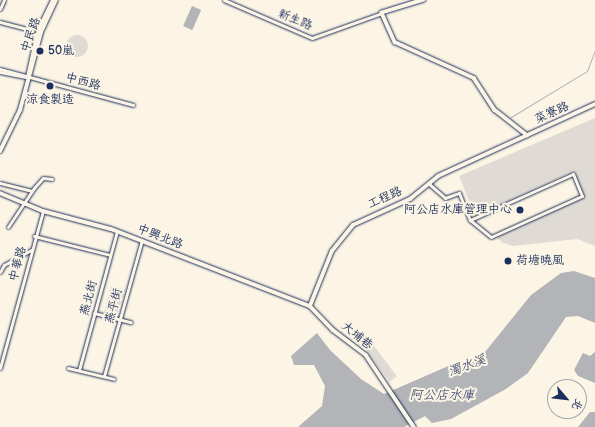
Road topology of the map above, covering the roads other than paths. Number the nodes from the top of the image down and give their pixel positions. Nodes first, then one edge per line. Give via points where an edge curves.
1 (4, 0) edge
2 (53, 0) edge
3 (56, 0) edge
4 (224, 0) edge
5 (424, 0) edge
6 (0, 9) edge
7 (382, 13) junction
8 (0, 22) edge
9 (39, 32) junction
10 (0, 69) edge
11 (0, 72) edge
12 (28, 77) junction
13 (595, 104) edge
14 (133, 105) dead end
15 (527, 135) junction
16 (0, 151) edge
17 (52, 179) dead end
18 (0, 183) edge
19 (428, 183) junction
20 (32, 190) junction
21 (0, 193) edge
22 (26, 203) junction
23 (43, 211) junction
24 (470, 220) junction
25 (8, 227) dead end
26 (117, 231) junction
27 (34, 236) junction
28 (142, 240) junction
29 (31, 250) junction
30 (110, 255) junction
31 (0, 272) edge
32 (310, 306) junction
33 (94, 313) junction
34 (120, 319) junction
35 (131, 322) dead end
36 (0, 368) edge
37 (68, 368) dead end
38 (79, 370) junction
39 (104, 376) junction
40 (114, 379) dead end
41 (413, 426) edge

1 - 6 street
2 - 9 main road, 中民路
3 - 9 main road, 中民路
4 - 7 street, 新生路 via 312,38
5 - 7 street
7 - 15 street, 菜寮路 via 395,42 474,78 501,116
8 - 9 street
9 - 12 main road, 中民路
10 - 12 street, 中西路
11 - 12 street, 中西路
12 - 14 street, 中西路
12 - 16 main road, 中民路 via 18,116
13 - 15 street, 菜寮路
15 - 19 street, 工程路
17 - 20 street via 43,178
18 - 20 street
19 - 24 street via 445,198 458,193
19 - 32 street, 工程路 via 410,199 359,221 348,230 332,251
20 - 22 street
21 - 22 street, 中興北路
22 - 23 street, 中興北路
22 - 25 street
23 - 26 street, 中興北路
23 - 27 street, 中華路
24 - 24 street via 491,237 582,196 573,174
26 - 28 street, 中興北路
26 - 30 street, 燕北街
27 - 29 street, 中華路
27 - 30 street
28 - 32 street, 中興北路
28 - 34 street, 燕平街
29 - 31 street via 4,265
29 - 36 street, 中華路
30 - 33 street, 燕北街
32 - 41 street, 大埔巷 via 333,330 366,355
33 - 34 street
33 - 38 street, 燕北街
34 - 35 street
34 - 39 street, 燕平街
37 - 38 street
38 - 39 street
39 - 40 street

